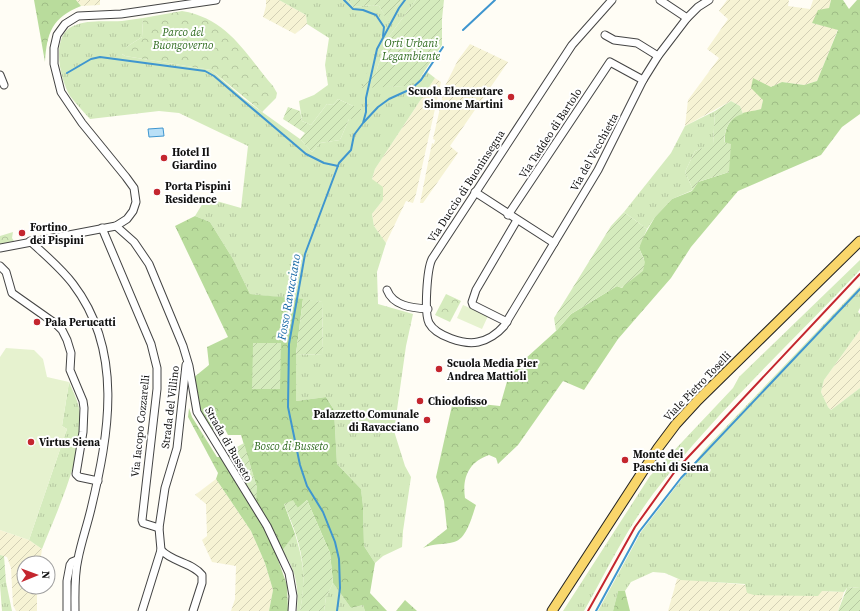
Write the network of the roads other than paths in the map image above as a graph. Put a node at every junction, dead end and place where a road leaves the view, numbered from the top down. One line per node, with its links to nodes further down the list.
1 (216, 0): 14 (street)
2 (612, 0): 11 (street, Via Duccio di Buoninsegna)
3 (660, 0): 5 (street)
4 (709, 0): 5 (street, Via del Vecchietta)
5 (686, 18): 7 (street, Via del Vecchietta)
6 (605, 35): 7 (street)
7 (658, 56): 9 (street, Via del Vecchietta)
8 (0, 75): 10 (street)
9 (643, 80): 12 (street, Via Taddeo di Bartolo); 18 (street, Via del Vecchietta)
10 (4, 85)
11 (475, 192): 12 (street); 22 (street, Via Duccio di Buoninsegna)
12 (508, 215): 13 (street)
13 (517, 220): 18 (street); 23 (street)
14 (116, 226): 15 (street); 24 (street, Strada di Busseto)
15 (102, 228): 16 (street); 26 (street, Via Iacopo Cozzarelli)
16 (30, 241): 19 (street); 25 (street)
17 (860, 241): 34 (main road, Viale Pietro Toselli)
18 (554, 244): 23 (street, Via del Vecchietta)
19 (0, 248)
20 (0, 266): 25 (street)
21 (387, 290): 22 (street)
22 (428, 309): 23 (street, Via Duccio di Buoninsegna)
23 (507, 322)
24 (187, 359): 26 (street, Strada del Villino); 33 (street, Strada di Busseto)
25 (98, 481): 28 (street)
26 (159, 528): 27 (street, Strada del Villino)
27 (162, 550): 31 (street, Strada del Villino); 32 (street)
28 (77, 560): 29 (street); 30 (street)
29 (67, 611)
30 (74, 611)
31 (142, 611)
32 (193, 611)
33 (292, 611)
34 (552, 611)

